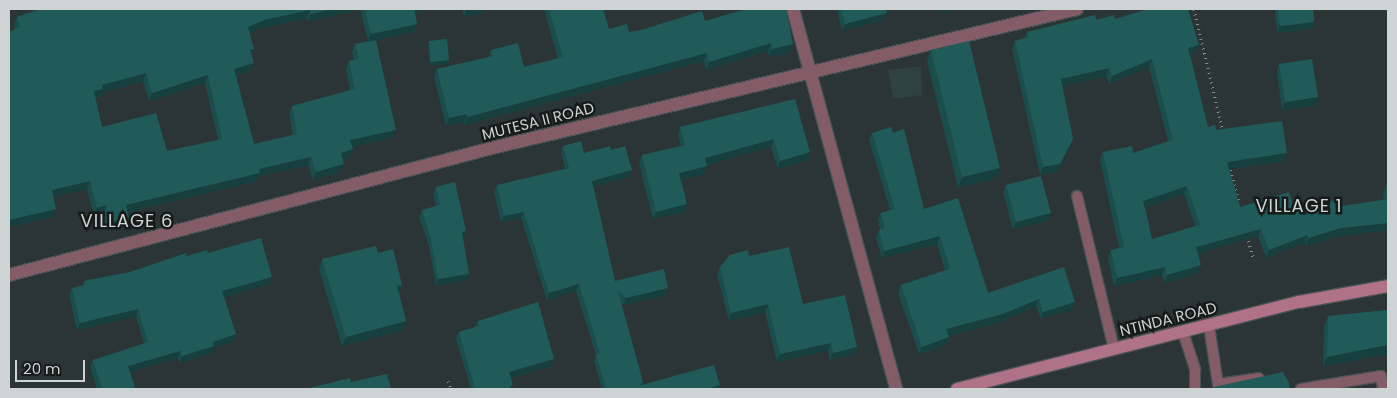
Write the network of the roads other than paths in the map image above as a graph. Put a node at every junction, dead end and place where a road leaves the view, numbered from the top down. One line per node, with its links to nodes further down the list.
1 (794, 9): 3 (street)
2 (1078, 9): 3 (street, MUTESA II ROAD)
3 (808, 71): 5 (street, MUTESA II ROAD); 12 (street)
4 (1077, 196): 9 (lane)
5 (9, 275)
6 (1388, 286): 7 (main road, NTINDA ROAD)
7 (1209, 326): 8 (main road, NTINDA ROAD); 10 (lane)
8 (1183, 332): 9 (main road, NTINDA ROAD); 14 (lane)
9 (1114, 349): 13 (main road, NTINDA ROAD)
10 (1274, 375)
11 (1385, 375): 15 (lane); 16 (lane)
12 (896, 389)
13 (957, 389)
14 (1195, 389)
15 (1301, 389)
16 (1383, 389)

